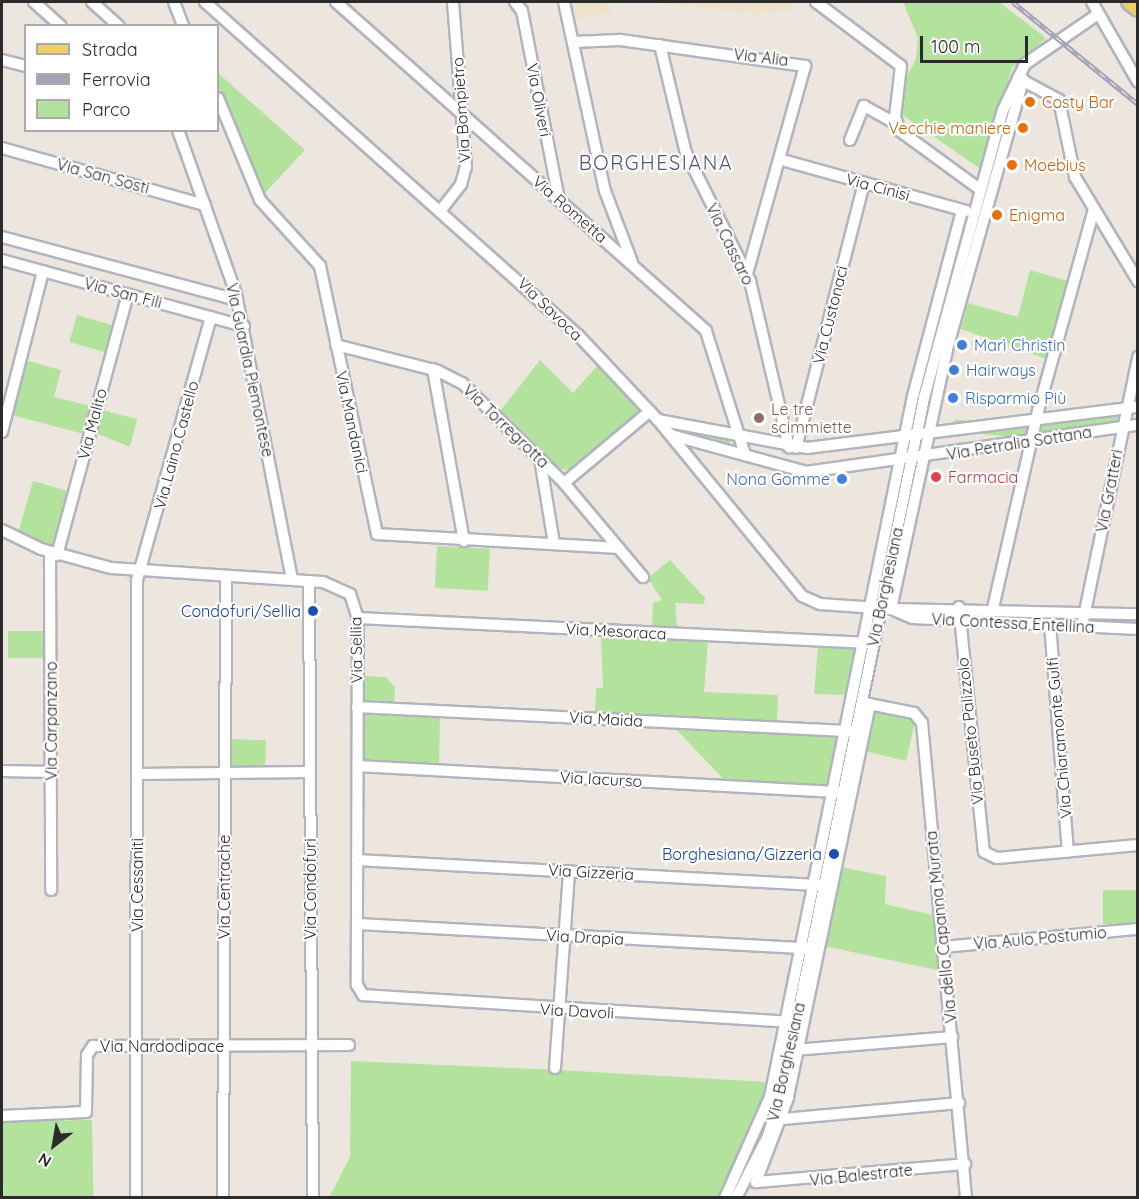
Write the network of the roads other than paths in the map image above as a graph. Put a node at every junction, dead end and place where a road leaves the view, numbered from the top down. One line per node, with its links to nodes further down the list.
1 (34, 2): 14 (street)
2 (92, 2): 15 (street)
3 (174, 2): 16 (street)
4 (205, 2): 36 (street, Via Savoca)
5 (336, 2): 25 (street, Via Rometta)
6 (453, 2): 25 (street, Via Bompietro)
7 (514, 2): 33 (street, Via Oliveri)
8 (564, 2): 17 (street)
9 (816, 2): 26 (street)
10 (1092, 2): 13 (street)
11 (1129, 2): 12 (main road)
12 (1137, 9)
13 (1098, 14): 21 (street, Via Borghesiana); 22 (street)
14 (60, 24)
15 (117, 24)
16 (182, 24)
17 (573, 42): 18 (street, Via Alia); 41 (street)
18 (660, 45): 30 (street, Via Alia); 43 (street, Via Cassaro)
19 (2, 60): 20 (street)
20 (24, 66)
21 (1019, 79): 24 (street, Via Borghesiana); 35 (street)
22 (1137, 82)
23 (219, 100): 49 (street, Via Mandanici)
24 (1008, 112): 32 (street, Via Borghesiana); 62 (street, Via Borghesiana)
25 (462, 114): 33 (street, Via Rometta); 36 (street, Via Bompietro)
26 (896, 124): 28 (street); 32 (street)
27 (179, 132): 34 (street, Via Guardia Piemontese)
28 (850, 140)
29 (2, 148): 34 (street, Via San Sosti)
30 (782, 160): 31 (street, Via Cinisi); 43 (street, Via Alia)
31 (864, 183): 37 (street, Via Cinisi); 64 (street, Via Custonaci)
32 (981, 190): 38 (street, Via Borghesiana)
33 (559, 200): 41 (street, Via Rometta)
34 (205, 205): 46 (street, Via Guardia Piemontese)
35 (1094, 209): 44 (street); 55 (street)
36 (441, 210): 54 (street, Via Savoca)
37 (962, 210): 38 (street, Via Cinisi); 62 (street, Via Borghesiana)
38 (975, 213): 62 (street, Via Borghesiana)
39 (2, 237): 46 (street, Via San Fili)
40 (2, 260): 42 (street, Via San Fili)
41 (633, 265): 61 (street, Via Rometta)
42 (43, 271): 45 (street, Via San Fili); 59 (street)
43 (747, 274): 64 (street, Via Cassaro)
44 (1137, 281)
45 (128, 294): 47 (street, Via San Fili); 73 (street, Via Malito)
46 (237, 300): 48 (street, Via Guardia Piemontese)
47 (211, 317): 48 (street, Via San Fili); 74 (street, Via Laino Castello)
48 (244, 326): 77 (street, Via Guardia Piemontese)
49 (336, 345): 51 (street, Via Torregrotta); 70 (street, Via Mandanici)
50 (1137, 357): 53 (street, Via Gratteri)
51 (433, 369): 66 (street, Via Torregrotta); 70 (street)
52 (1137, 407): 53 (street, Via Petralia Sottana)
53 (1125, 409): 55 (street, Via Petralia Sottana); 58 (street, Via Gratteri)
54 (650, 411): 56 (street, Via Savoca); 68 (street)
55 (1036, 419): 62 (street, Via Petralia Sottana); 63 (street)
56 (658, 420): 60 (street, Via Savoca); 61 (street)
57 (1137, 425): 58 (street, Via Petralia Sottana)
58 (1122, 427): 63 (street, Via Petralia Sottana); 82 (street, Via Gratteri)
59 (2, 432)
60 (671, 435): 65 (street); 80 (street, Via Savoca)
61 (740, 436): 64 (street); 65 (street, Via Rometta)
62 (916, 436): 64 (street); 67 (street, Via Borghesiana); 67 (street, Via Borghesiana)
63 (1032, 442): 67 (street, Via Petralia Sottana); 81 (street)
64 (792, 447)
65 (745, 454): 67 (street)
66 (540, 459): 68 (street, Via Torregrotta); 71 (street)
67 (912, 459): 80 (street, Via Borghesiana); 80 (street, Via Borghesiana)
68 (564, 483): 72 (street, Via Torregrotta)
69 (2, 530): 73 (street, Via Sellia)
70 (464, 541): 71 (street, Via Mandanici)
71 (554, 544): 72 (street, Via Mandanici)
72 (619, 548): 76 (street, Via Torregrotta)
73 (54, 554): 74 (street, Via Sellia); 95 (street, Via Carpanzano)
74 (141, 572): 75 (street, Via Sellia); 98 (street, Via Cessaniti)
75 (226, 577): 77 (street, Via Sellia); 96 (street, Via Centrache)
76 (643, 577)
77 (292, 580): 78 (street, Via Sellia)
78 (309, 581): 84 (street, Via Sellia); 97 (street, Via Condofuri)
79 (959, 607): 80 (street, Via Contessa Entellina); 81 (street, Via Contessa Entellina); 85 (street, Via Buseto Palizzolo)
80 (881, 608): 85 (street, Via Contessa Entellina); 89 (street, Via Borghesiana)
81 (993, 609): 82 (street, Via Contessa Entellina)
82 (1084, 612): 83 (street, Via Contessa Entellina); 87 (street, Via Gratteri)
83 (1137, 614)
84 (358, 618): 89 (street, Via Mesoraca); 91 (street, Via Sellia)
85 (960, 620): 86 (street, Via Contessa Entellina); 101 (street, Via Buseto Palizzolo)
86 (1050, 624): 87 (street, Via Contessa Entellina); 101 (street, Via Chiaramonte Gulfi)
87 (1082, 626): 88 (street, Via Contessa Entellina)
88 (1137, 629)
89 (868, 643): 90 (street, Via Borghesiana); 92 (street, Via Borghesiana)
90 (866, 704): 92 (street, Via Borghesiana); 109 (street, Via della Capanna Murata); 119 (street, Via Borghesiana)
91 (357, 706): 92 (street, Via Maida); 93 (street, Via Sellia)
92 (851, 730): 99 (street, Via Borghesiana)
93 (358, 766): 99 (street, Via Iacurso); 102 (street, Via Sellia)
94 (2, 771): 95 (street)
95 (52, 771): 105 (street, Via Carpanzano)
96 (224, 772): 97 (street); 98 (street); 117 (street, Via Centrache)
97 (309, 772): 118 (street, Via Condofuri)
98 (137, 774): 116 (street, Via Cessaniti)
99 (838, 792): 104 (street, Via Borghesiana)
100 (1137, 845): 101 (street)
101 (1068, 851)
102 (357, 860): 103 (street, Via Gizzeria); 106 (street, Via Sellia)
103 (569, 871): 104 (street, Via Gizzeria); 108 (street)
104 (819, 885): 110 (street, Via Borghesiana)
105 (51, 890)
106 (358, 924): 108 (street, Via Drapia); 111 (street, Via Sellia)
107 (1137, 929): 109 (street, Via Aulo Postumio)
108 (564, 936): 110 (street, Via Drapia); 112 (street)
109 (943, 947): 114 (street, Via della Capanna Murata)
110 (806, 948): 113 (street, Via Borghesiana)
111 (361, 994): 112 (street, Via Davoli)
112 (558, 1011): 113 (street, Via Davoli); 120 (street)
113 (791, 1022): 119 (street, Via Borghesiana); 121 (street, Via Borghesiana)
114 (952, 1037): 119 (street); 122 (street, Via della Capanna Murata)
115 (349, 1045): 118 (street, Via Nardodipace)
116 (136, 1046): 117 (street, Via Nardodipace); 123 (street, Via Nardodipace); 127 (street, Via Cessaniti)
117 (224, 1046): 118 (street, Via Nardodipace); 128 (street, Via Centrache)
118 (311, 1046): 129 (street, Via Condofuri)
119 (794, 1050): 121 (street, Via Borghesiana); 124 (street, Via Borghesiana)
120 (555, 1068)
121 (775, 1098): 130 (street, Via Borghesiana); 131 (street, Via Borghesiana)
122 (959, 1103): 124 (street); 125 (street, Via della Capanna Murata)
123 (2, 1116)
124 (783, 1119): 126 (street, Via Borghesiana)
125 (965, 1164): 126 (street, Via Balestrate); 132 (street, Via della Capanna Murata)
126 (757, 1184)
127 (136, 1197)
128 (223, 1197)
129 (313, 1197)
130 (725, 1197)
131 (736, 1197)
132 (966, 1197)

